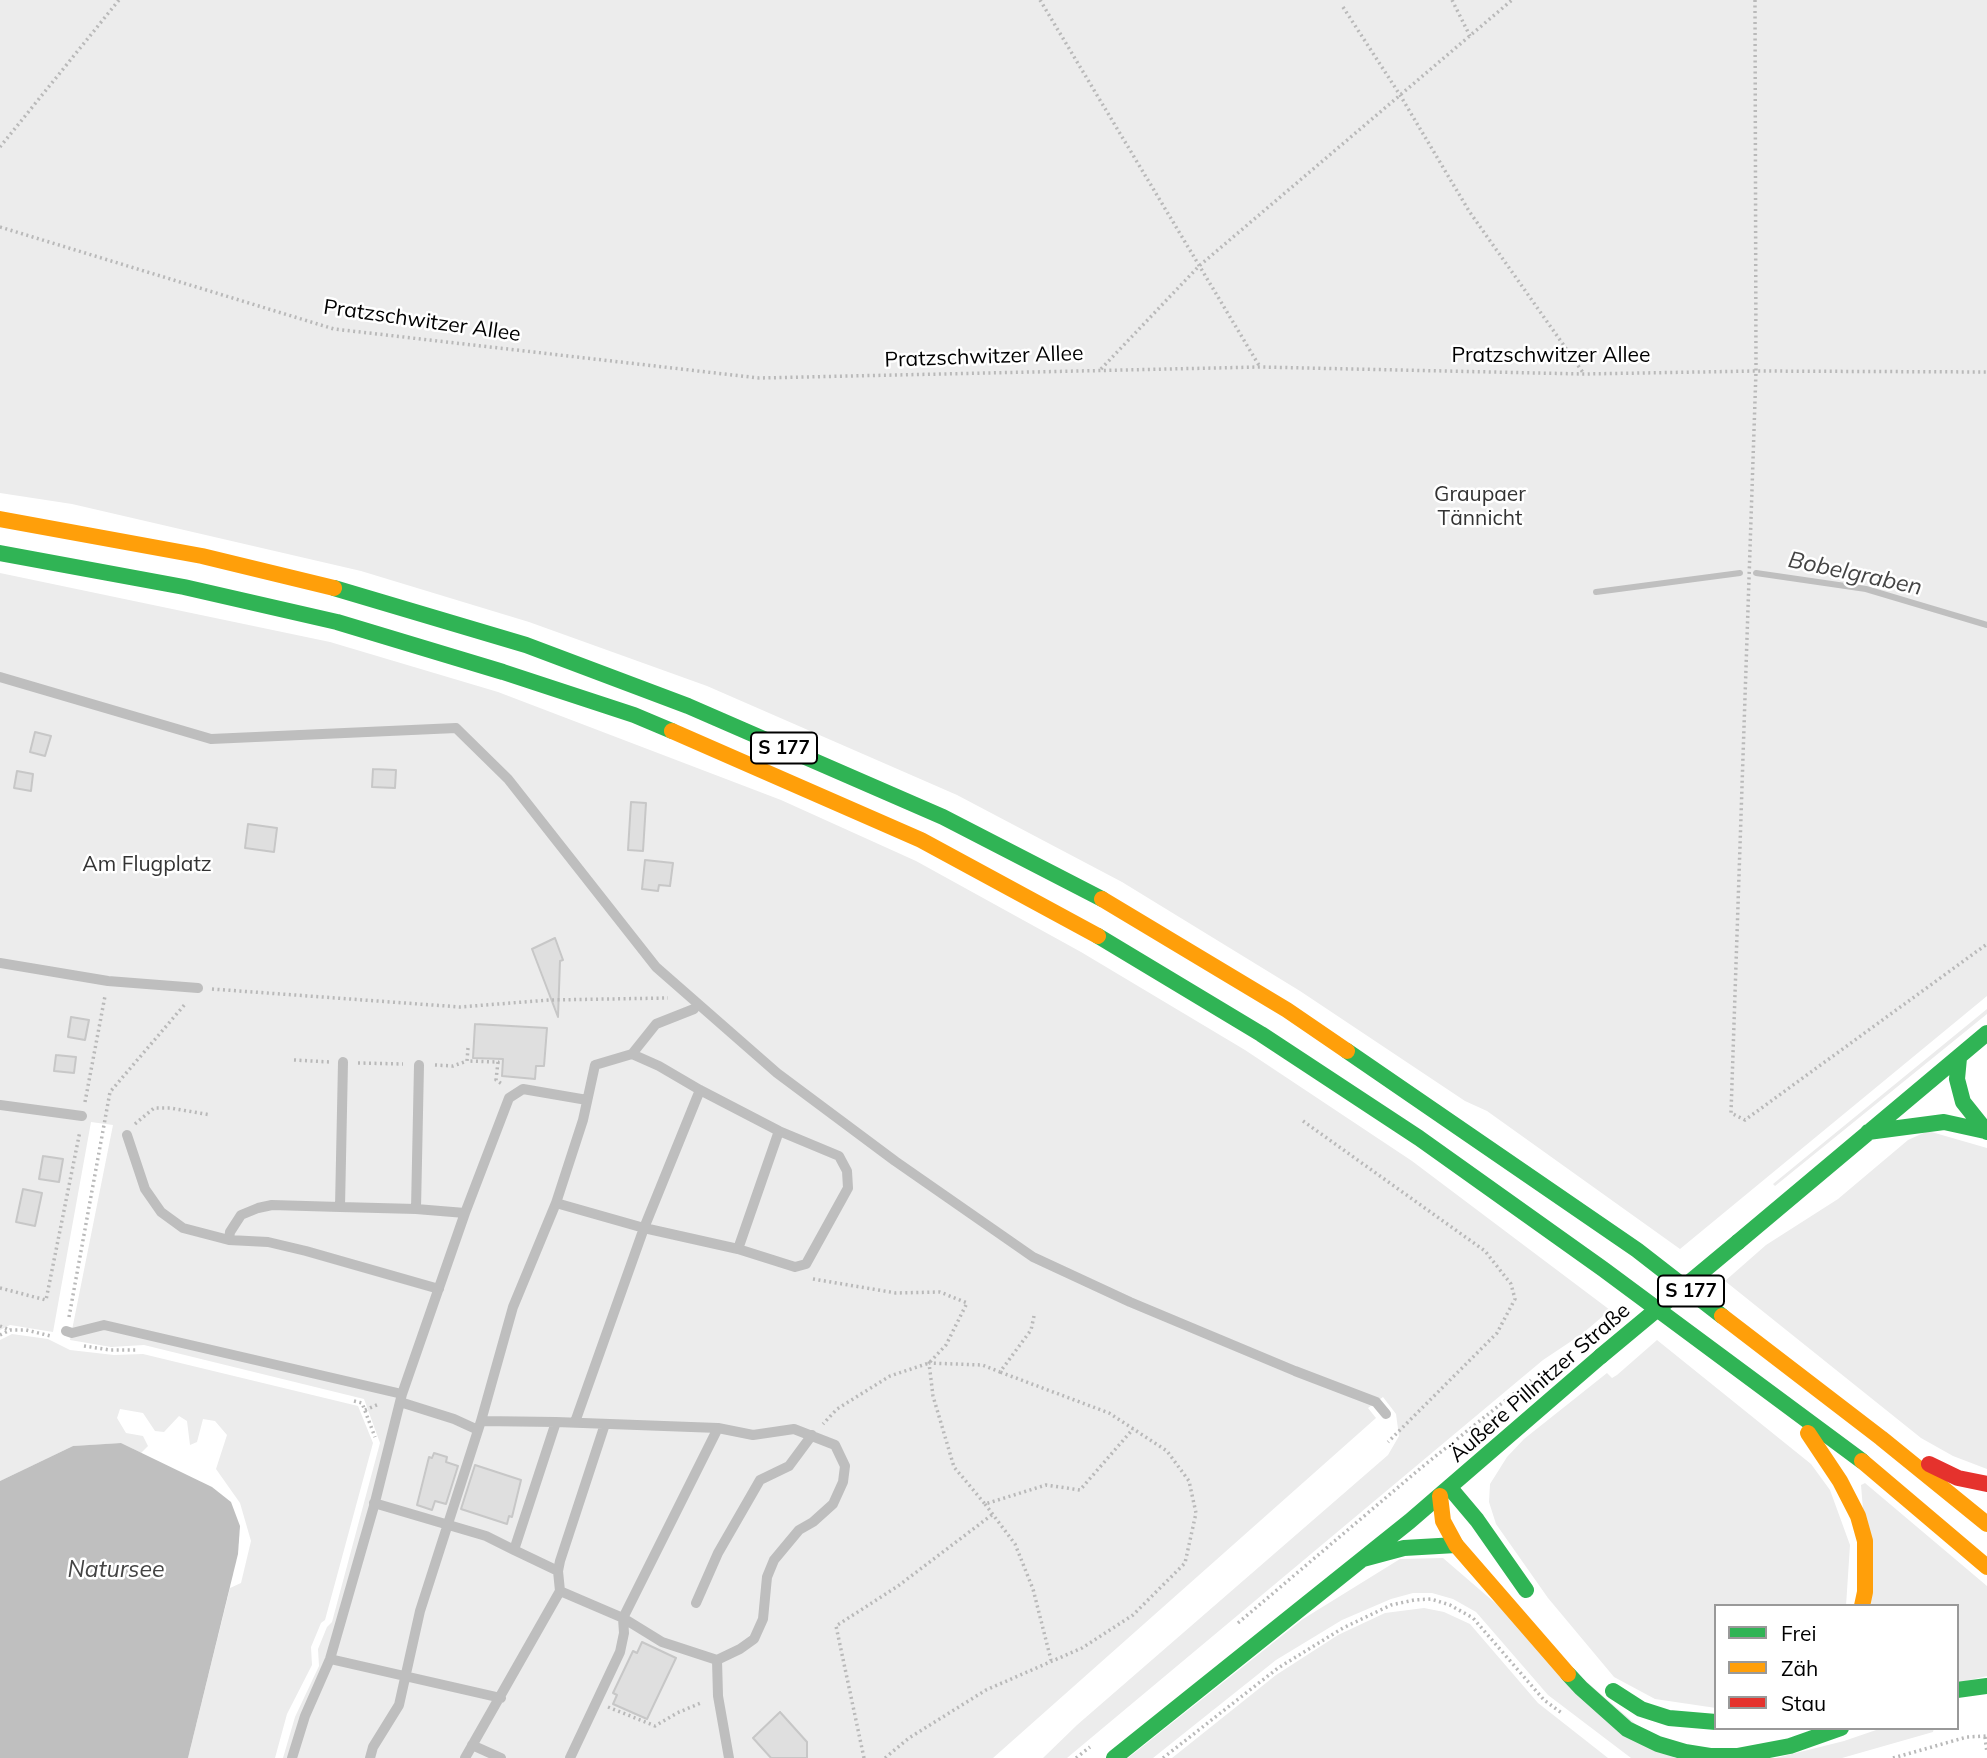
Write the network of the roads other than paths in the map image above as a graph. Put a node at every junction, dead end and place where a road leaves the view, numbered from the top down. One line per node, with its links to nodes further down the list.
1 (0, 519): 39 (main road, S 177)
2 (0, 553): 31 (main road, S 177)
3 (0, 677): 32 (lane)
4 (0, 963): 5 (lane)
5 (198, 988)
6 (694, 1009): 8 (lane)
7 (1987, 1034): 9 (main road, Äußere Pillnitzer Straße)
8 (632, 1054): 13 (lane); 14 (lane)
9 (1958, 1058): 12 (main road); 18 (main road, Äußere Pillnitzer Straße); 19 (main road)
10 (343, 1062): 22 (lane)
11 (419, 1065): 23 (lane)
12 (1973, 1076)
13 (700, 1090): 17 (lane); 25 (lane)
14 (587, 1100): 21 (lane); 24 (lane)
15 (0, 1105): 16 (lane)
16 (82, 1116)
17 (779, 1131): 27 (lane); 27 (lane)
18 (1868, 1132): 19 (main road); 41 (main road, Äußere Pillnitzer Straße, bridge)
19 (1986, 1132)
20 (127, 1135): 26 (lane)
21 (556, 1203): 25 (lane); 36 (lane)
22 (340, 1207): 23 (lane); 26 (lane)
23 (416, 1209): 24 (lane)
24 (465, 1213): 28 (lane)
25 (644, 1228): 27 (lane); 34 (lane)
26 (229, 1240): 28 (lane)
27 (738, 1250)
28 (439, 1289): 30 (lane)
29 (65, 1337): 30 (lane)
30 (401, 1398): 36 (lane); 42 (lane)
31 (1785, 1404): 48 (main road, S 177); 53 (main road)
32 (1386, 1414)
33 (556, 1422): 34 (lane); 36 (lane); 46 (lane)
34 (575, 1422): 35 (lane)
35 (605, 1424): 37 (lane); 49 (lane)
36 (479, 1426): 44 (lane)
37 (718, 1428): 38 (lane); 54 (lane)
38 (812, 1435): 51 (lane); 56 (lane)
39 (1881, 1438): 40 (main road); 43 (main road, S 177)
40 (1987, 1484)
41 (1445, 1492): 45 (main road); 47 (main road, Äußere Pillnitzer Straße); 52 (main road)
42 (374, 1503): 44 (lane); 55 (lane)
43 (1987, 1524)
44 (446, 1526): 46 (lane); 57 (lane)
45 (1456, 1545): 47 (main road); 63 (main road)
46 (514, 1550): 49 (lane)
47 (1363, 1559): 71 (main road, Äußere Pillnitzer Straße)
48 (1987, 1567)
49 (558, 1571): 50 (lane)
50 (561, 1591): 54 (lane); 61 (lane)
51 (696, 1602)
52 (1536, 1604)
53 (1862, 1604)
54 (623, 1618): 56 (lane); 69 (lane)
55 (330, 1659): 57 (lane); 65 (lane)
56 (718, 1660): 70 (lane)
57 (407, 1675): 61 (lane); 66 (lane)
58 (1597, 1676): 62 (main road)
59 (1987, 1686): 60 (main road)
60 (1959, 1690)
61 (501, 1698): 64 (lane)
62 (1714, 1722)
63 (1834, 1730)
64 (472, 1745): 67 (lane); 68 (lane)
65 (292, 1758)
66 (370, 1758)
67 (465, 1758)
68 (501, 1758)
69 (570, 1758)
70 (729, 1758)
71 (1115, 1758)

